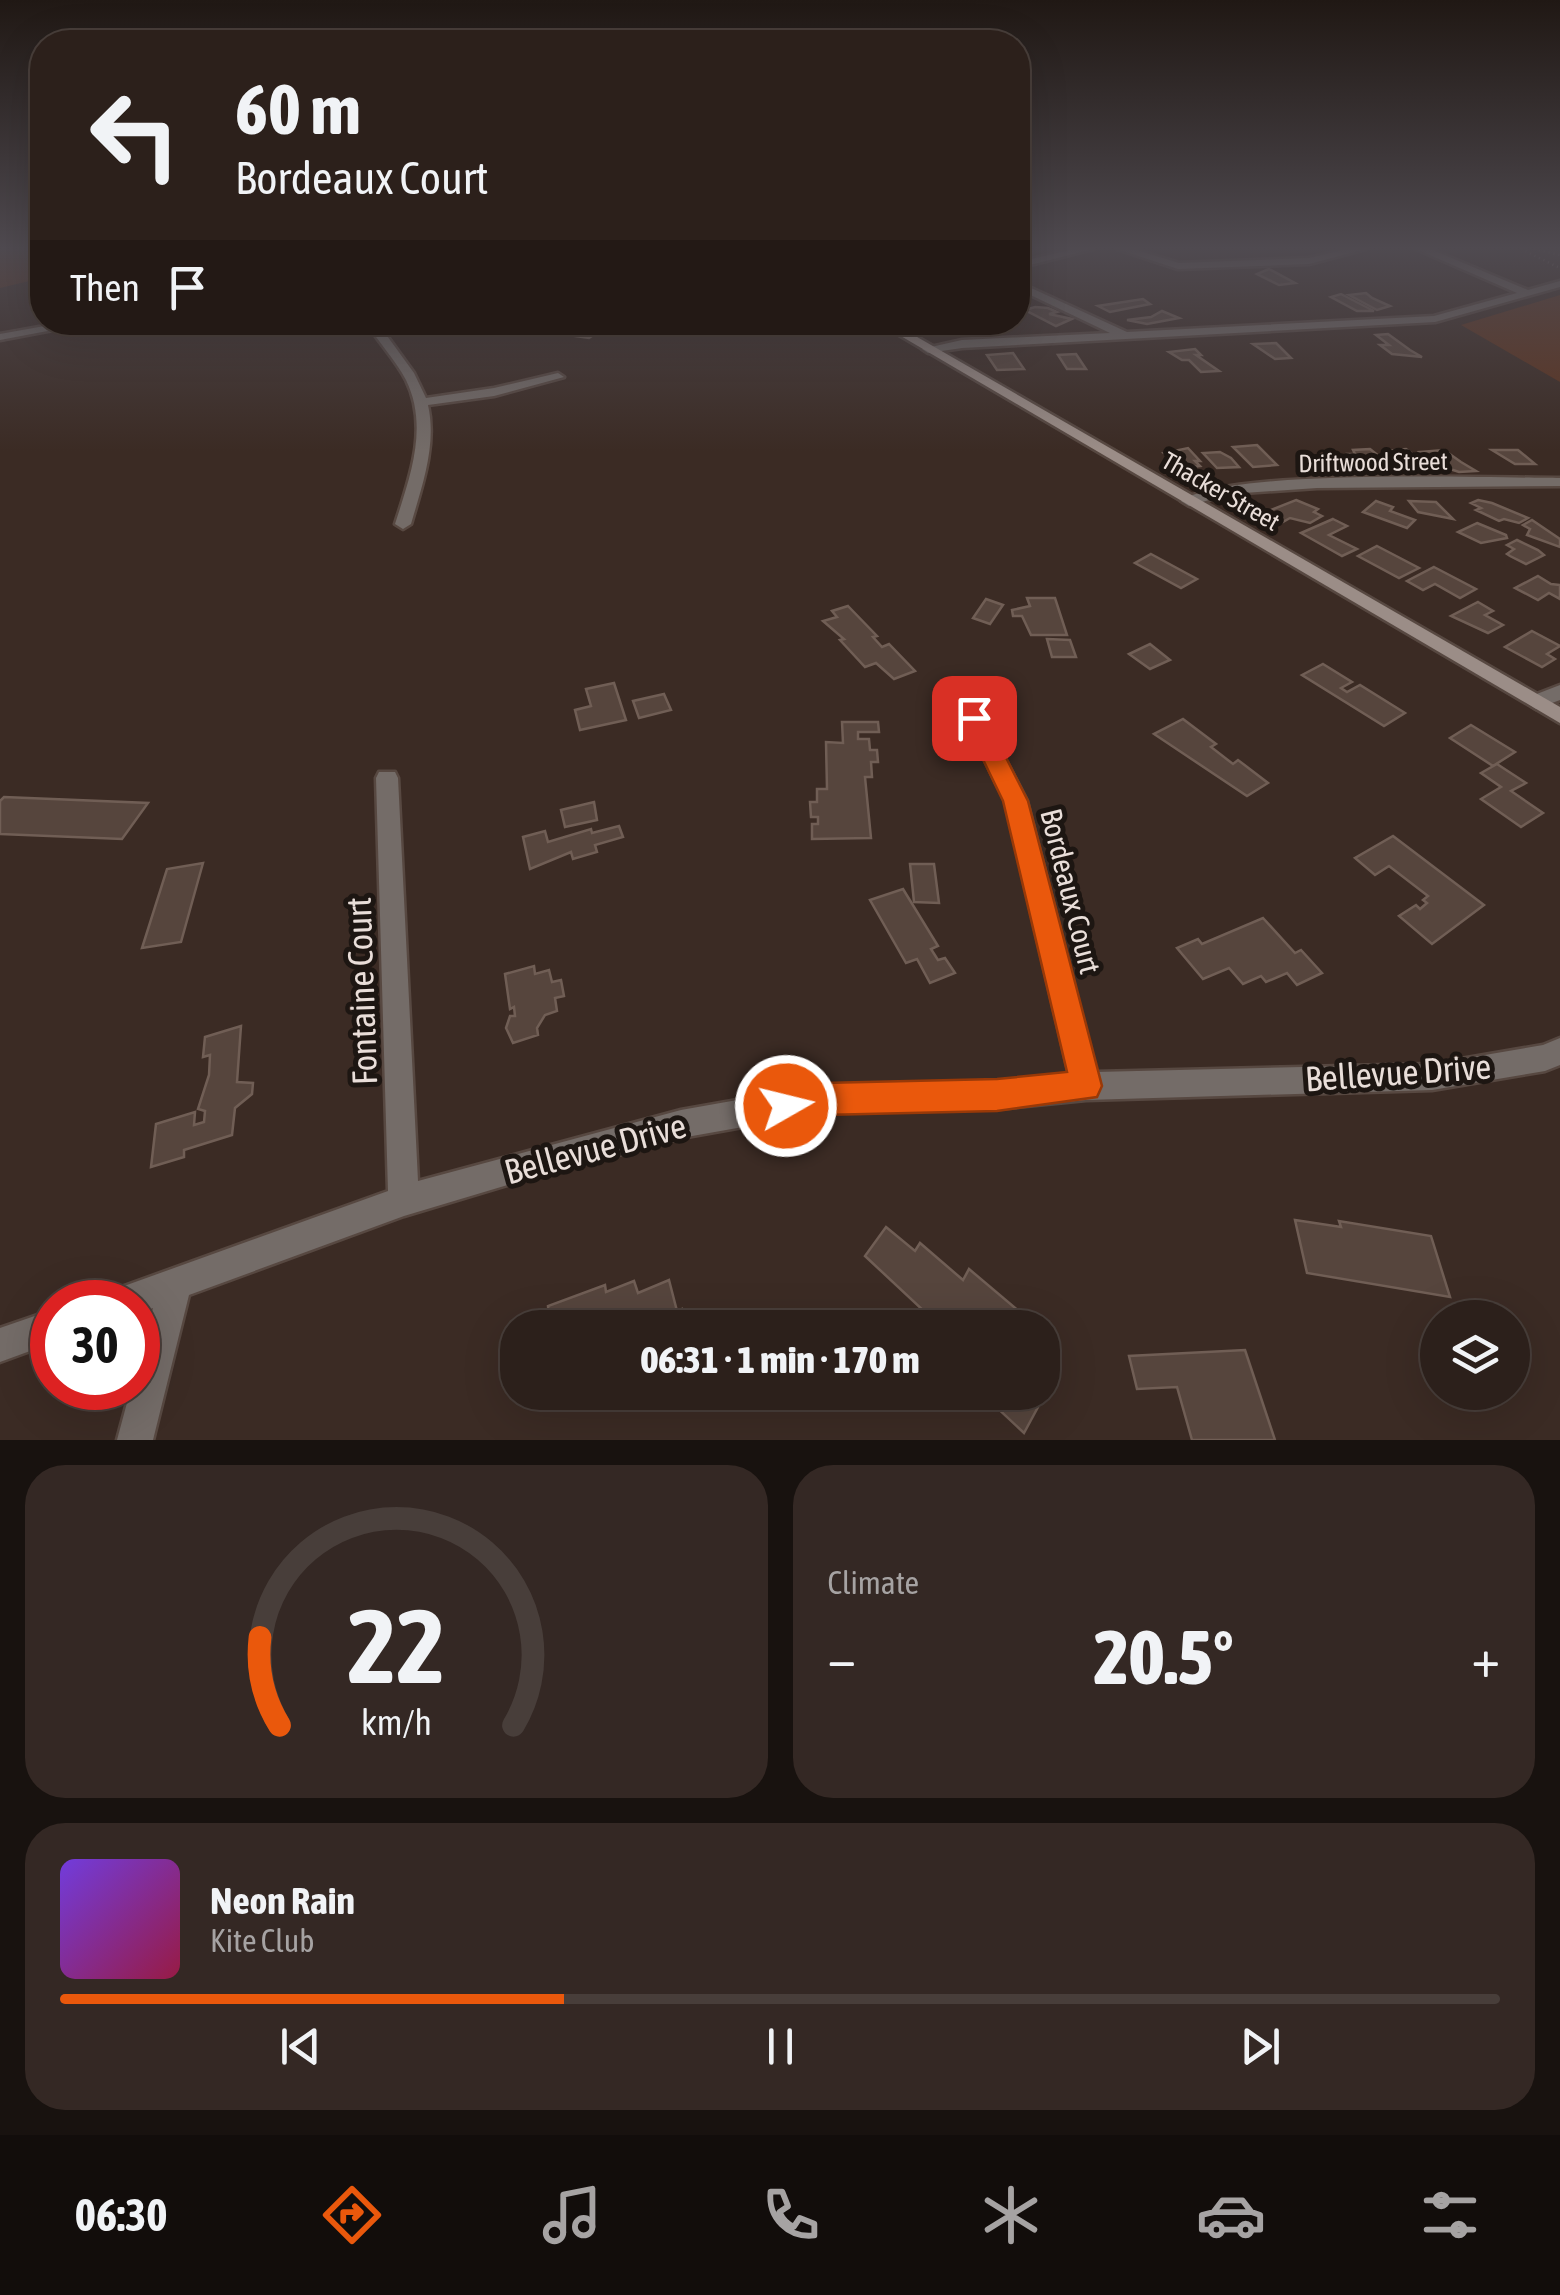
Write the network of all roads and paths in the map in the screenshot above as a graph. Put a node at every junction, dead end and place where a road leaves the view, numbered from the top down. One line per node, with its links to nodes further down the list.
1 (1084, 316): 6 (street)
2 (1446, 316): 6 (street)
3 (30, 332): 7 (street)
4 (380, 335): 10 (street)
5 (903, 335): 8 (street, Thacker Street)
6 (1126, 336): 8 (street)
7 (0, 337)
8 (928, 350): 12 (street, Thacker Street)
9 (558, 377): 10 (street)
10 (423, 402): 13 (street)
11 (1560, 482): 12 (street, Driftwood Street)
12 (1189, 501): 15 (street, Thacker Street)
13 (403, 524)
14 (1560, 692): 15 (street)
15 (1536, 702): 16 (street, Thacker Street)
16 (1560, 716)
17 (974, 718): 20 (street, Bordeaux Court)
18 (387, 778): 21 (street, Fontaine Court)
19 (1560, 1051): 20 (street, Bellevue Drive)
20 (1086, 1086): 21 (street, Bellevue Drive)
21 (404, 1201): 22 (street, Bellevue Drive)
22 (175, 1286): 23 (street, Bellevue Drive); 26 (street)
23 (160, 1291)
24 (30, 1335): 25 (street)
25 (0, 1345)
26 (135, 1440)

